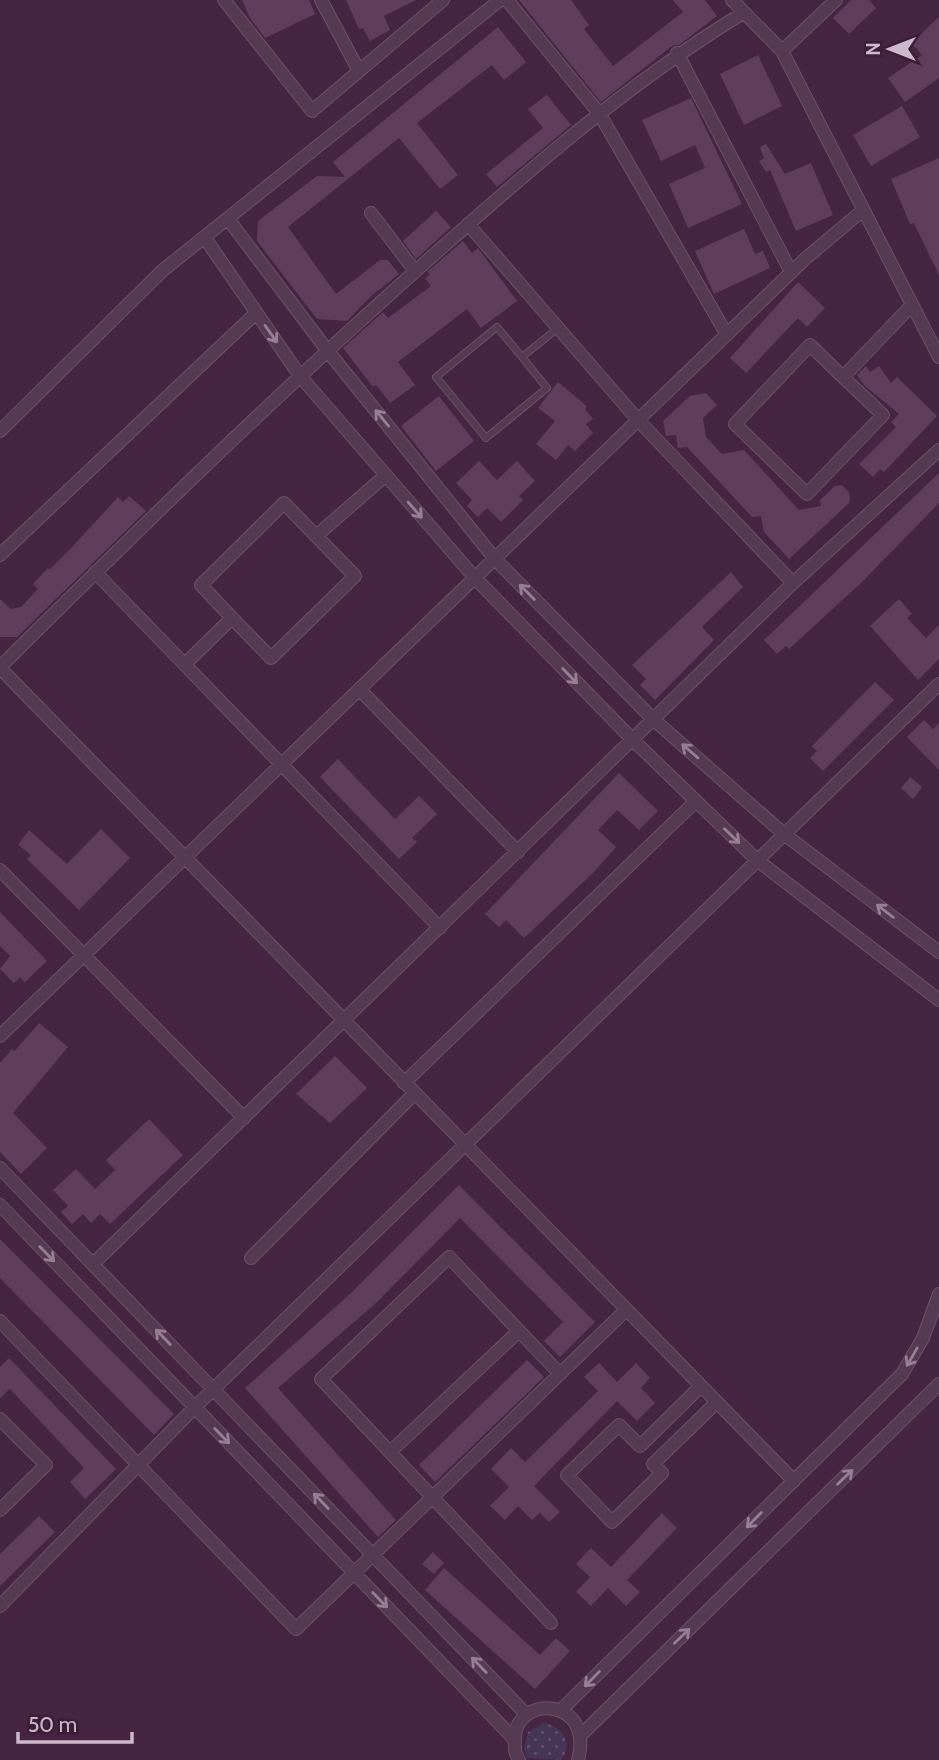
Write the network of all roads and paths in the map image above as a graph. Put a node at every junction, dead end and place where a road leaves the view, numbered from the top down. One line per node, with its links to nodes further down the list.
1 (321, 0): 12 (street)
2 (443, 0): 8 (street)
3 (500, 0): 16 (street)
4 (506, 0): 13 (street)
5 (732, 0): 9 (street)
6 (836, 0): 10 (street)
7 (226, 1): 12 (street)
8 (430, 5): 12 (street)
9 (743, 13): 10 (street); 11 (street)
10 (782, 51): 14 (street)
11 (677, 53): 13 (street); 20 (street)
12 (359, 71)
13 (599, 113): 17 (street); 24 (street)
14 (862, 211): 20 (street); 21 (street)
15 (371, 213): 19 (street)
16 (228, 219): 18 (street); 25 (street)
17 (468, 224): 19 (street); 23 (street)
18 (205, 238): 22 (street); 31 (street)
19 (415, 271): 25 (street)
20 (791, 272): 24 (street)
21 (912, 304): 27 (street); 29 (street)
22 (256, 313): 28 (street, one-way to 28); 35 (street)
23 (558, 328): 26 (lane); 30 (street)
24 (727, 335): 30 (street)
25 (327, 350): 28 (street); 36 (street, one-way to 25)
26 (522, 357): 26 (lane)
27 (939, 357)
28 (300, 376): 33 (street); 37 (street)
29 (843, 377): 29 (street)
30 (638, 420): 36 (street); 39 (street)
31 (0, 430)
32 (939, 450): 39 (street)
33 (386, 475): 34 (street); 38 (street, one-way to 38)
34 (316, 536): 40 (street); 40 (street)
35 (0, 555)
36 (495, 559): 38 (street); 45 (street, one-way to 36)
37 (95, 572): 41 (street); 42 (street)
38 (475, 578): 44 (street); 46 (street, one-way to 46)
39 (793, 583): 45 (street)
40 (232, 618): 41 (street)
41 (185, 664): 47 (street)
42 (0, 667): 51 (street)
43 (939, 684): 49 (street)
44 (360, 690): 47 (street); 50 (street)
45 (653, 719): 46 (street); 49 (street, one-way to 45)
46 (632, 740): 48 (street); 50 (street)
47 (284, 764): 51 (street); 54 (street)
48 (696, 801): 52 (street, one-way to 52); 60 (street)
49 (785, 834): 52 (street); 55 (street, one-way to 49)
50 (518, 852): 54 (street)
51 (184, 859): 56 (street); 58 (street)
52 (757, 860): 57 (street); 63 (street)
53 (0, 870): 56 (street)
54 (440, 928): 58 (street)
55 (939, 952)
56 (84, 956): 59 (street); 62 (street)
57 (939, 1000)
58 (344, 1022): 60 (street); 62 (street)
59 (0, 1036)
60 (404, 1083): 61 (street)
61 (414, 1094): 63 (street); 66 (street)
62 (244, 1118): 67 (street)
63 (466, 1146): 69 (street); 77 (street)
64 (0, 1168): 67 (street)
65 (0, 1205): 79 (street, one-way to 79)
66 (251, 1258)
67 (93, 1265): 77 (street, one-way to 67)
68 (939, 1294): 83 (street, one-way to 83)
69 (626, 1310): 74 (street); 76 (street)
70 (0, 1321): 72 (street)
71 (519, 1331): 74 (street); 81 (street); 81 (street)
72 (11, 1333): 73 (street); 82 (street)
73 (0, 1343)
74 (560, 1374): 84 (street)
75 (939, 1384): 92 (street, one-way to 75)
76 (701, 1386): 78 (street); 78 (street)
77 (213, 1389): 79 (street); 86 (street, one-way to 77)
78 (717, 1402): 83 (street)
79 (195, 1407): 82 (street); 87 (street, one-way to 87)
80 (0, 1419): 85 (street)
81 (390, 1452): 84 (street)
82 (139, 1466): 87 (street); 88 (street)
83 (794, 1481): 90 (street, one-way to 90)
84 (433, 1497): 86 (street); 89 (street)
85 (0, 1510)
86 (373, 1556): 87 (street); 91 (street, one-way to 86)
87 (354, 1573): 93 (street, one-way to 93)
88 (0, 1606)
89 (551, 1623)
90 (561, 1710): 91 (street); 92 (street)
91 (526, 1714): 93 (street)
92 (581, 1735): 95 (street)
93 (515, 1740): 94 (street)
94 (519, 1760)
95 (578, 1760)

